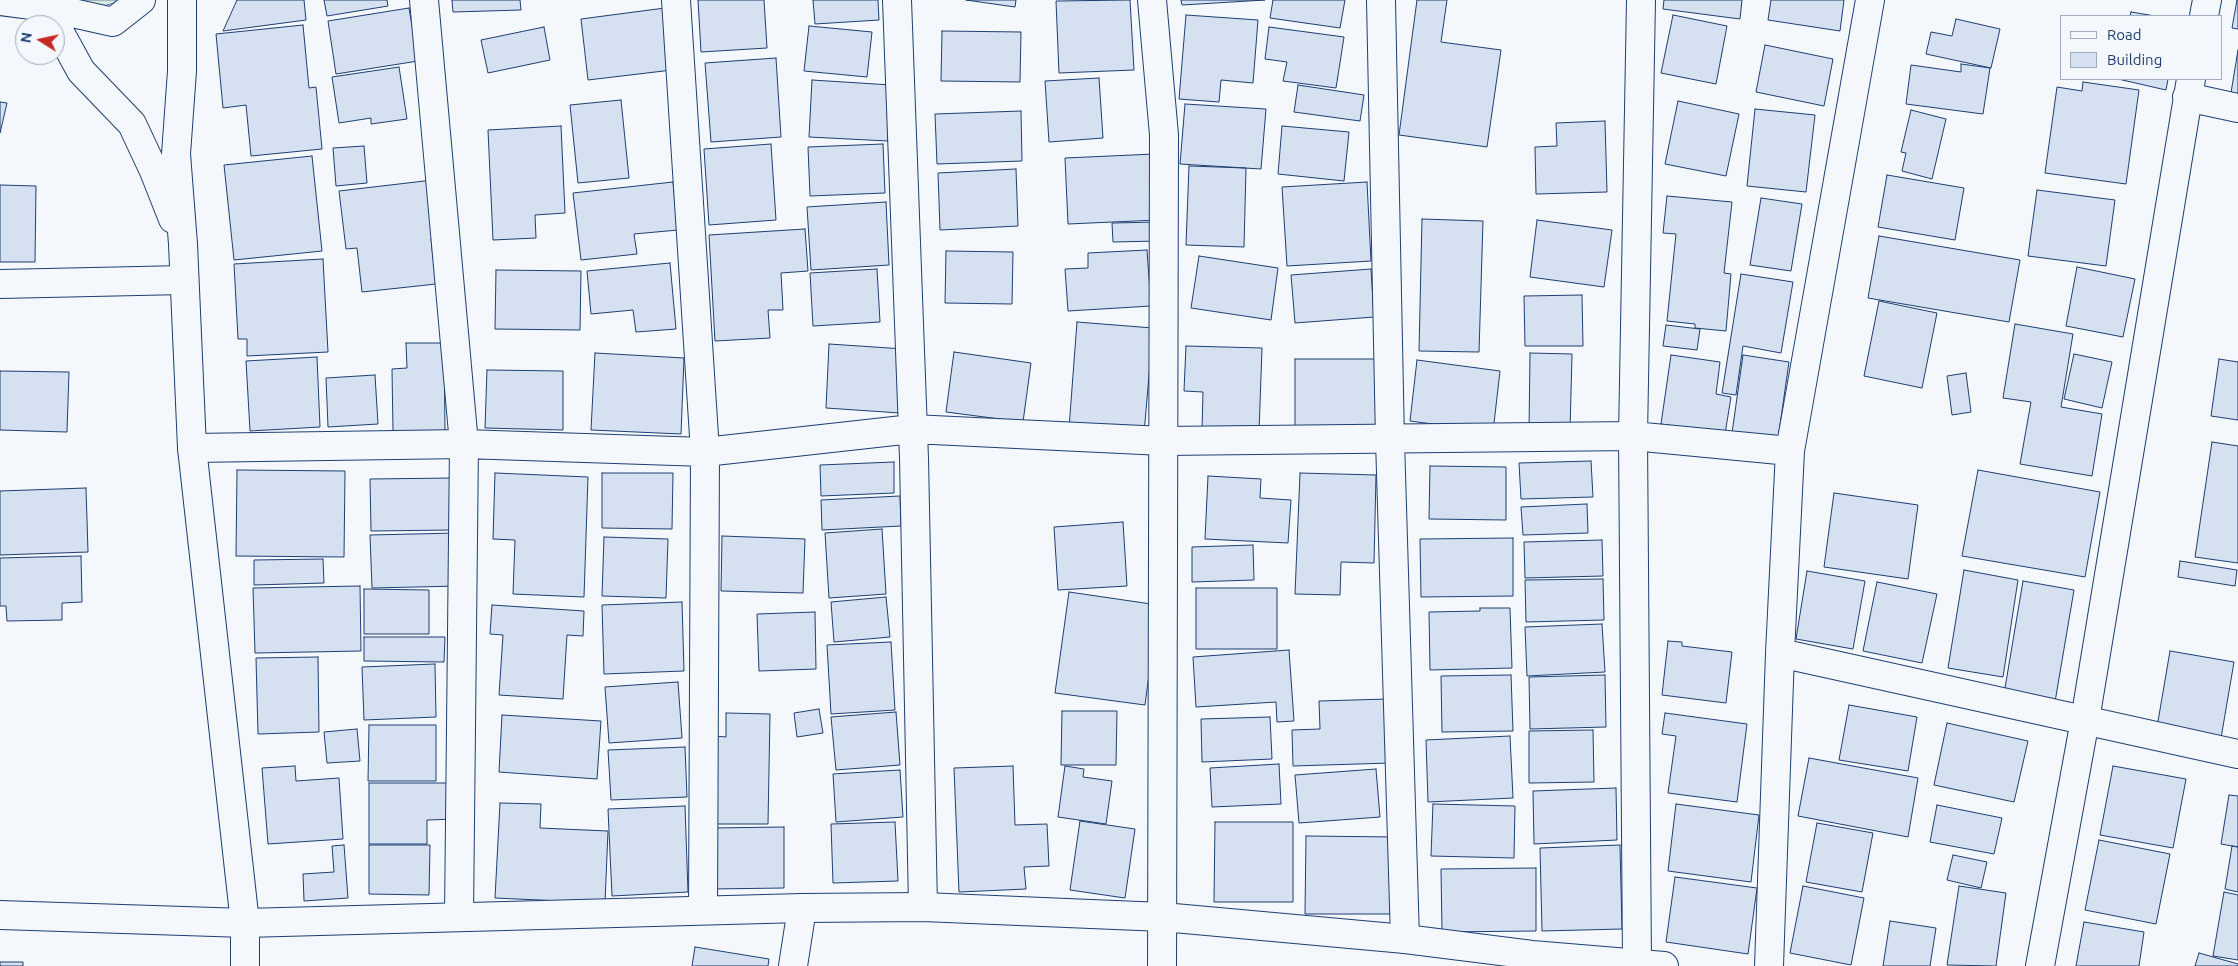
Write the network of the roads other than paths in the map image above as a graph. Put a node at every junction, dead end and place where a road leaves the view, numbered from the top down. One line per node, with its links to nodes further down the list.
1 (141, 0): 12 (street)
2 (182, 0): 16 (street)
3 (424, 0): 23 (street)
4 (676, 0): 26 (street)
5 (897, 0): 19 (street)
6 (1152, 0): 22 (street)
7 (1381, 0): 21 (street)
8 (1641, 0): 20 (street)
9 (1870, 0): 25 (street)
10 (2207, 0): 13 (street)
11 (0, 1): 12 (street)
12 (46, 4): 16 (street)
13 (2204, 15)
14 (2189, 88): 15 (street); 28 (street)
15 (2238, 108)
16 (183, 244): 17 (street)
17 (184, 280): 18 (street); 24 (street)
18 (0, 284)
19 (912, 429): 22 (street); 26 (street); 30 (street)
20 (1633, 436): 21 (street); 25 (street); 39 (street)
21 (1390, 440): 22 (street); 37 (street)
22 (1164, 442): 35 (street)
23 (464, 444): 24 (street); 26 (street); 34 (street)
24 (192, 448): 36 (street)
25 (1790, 451): 27 (street)
26 (705, 452): 32 (street)
27 (1780, 653): 28 (street); 43 (street)
28 (2085, 720): 29 (street); 44 (street)
29 (2238, 754)
30 (923, 907): 31 (street); 35 (street)
31 (802, 908): 32 (street); 41 (street)
32 (703, 910): 34 (street)
33 (0, 915): 36 (street)
34 (459, 916): 36 (street)
35 (1163, 917): 37 (street); 42 (street)
36 (245, 923): 40 (street)
37 (1405, 939): 38 (street)
38 (1533, 961): 39 (street)
39 (1650, 964)
40 (245, 966)
41 (793, 966)
42 (1162, 966)
43 (1769, 966)
44 (2040, 966)

